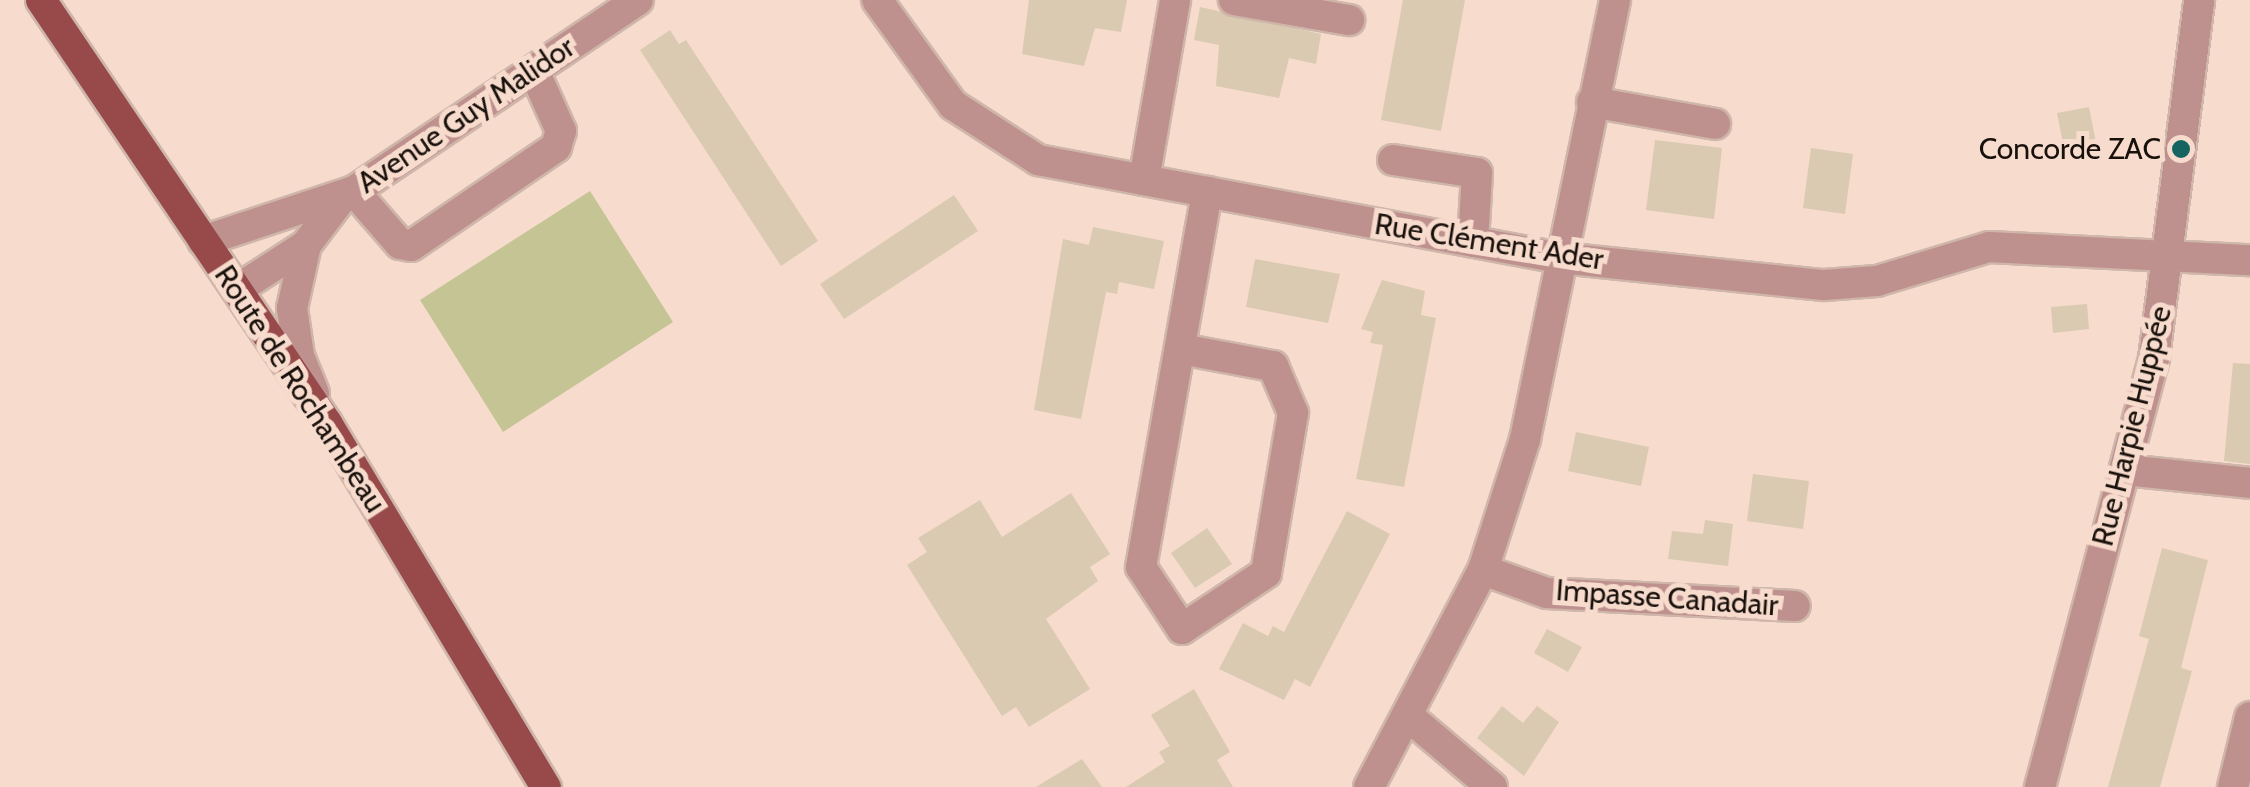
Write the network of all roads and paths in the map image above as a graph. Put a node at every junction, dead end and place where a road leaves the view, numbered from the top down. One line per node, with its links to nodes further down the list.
1 (41, 0): 16 (main road, Route de Rochambeau)
2 (638, 0): 9 (street, Avenue Guy Malidor)
3 (877, 0): 13 (street, Rue Clément Ader)
4 (1175, 0): 13 (street)
5 (1234, 0): 8 (street)
6 (1615, 0): 10 (street)
7 (2199, 0): 19 (street, Rue Harpie Huppée)
8 (1348, 20)
9 (534, 71): 15 (street, Avenue Guy Malidor); 15 (street)
10 (1592, 102): 11 (street); 20 (street)
11 (1715, 124)
12 (1393, 160): 17 (street)
13 (1144, 180): 14 (street, Rue Clément Ader)
14 (1207, 192): 17 (street, Rue Clément Ader); 23 (street)
15 (349, 193): 16 (street, Avenue Guy Malidor); 18 (street, Avenue Guy Malidor)
16 (204, 241): 22 (main road, Route de Rochambeau)
17 (1473, 242): 20 (street, Rue Clément Ader)
18 (306, 245): 22 (street, Avenue Guy Malidor); 24 (street, Avenue Guy Malidor)
19 (2170, 254): 20 (street, Rue Clément Ader); 21 (street, Rue Clément Ader); 25 (street, Rue Harpie Huppée)
20 (1561, 258): 27 (street)
21 (2250, 260)
22 (238, 289): 24 (main road, Route de Rochambeau)
23 (1181, 349): 23 (street)
24 (327, 424): 31 (main road, Route de Rochambeau)
25 (2126, 470): 26 (street); 34 (street, Rue Harpie Huppée)
26 (2250, 483)
27 (1482, 570): 28 (street, Impasse Canadair); 29 (street)
28 (1796, 606)
29 (1408, 716): 32 (street); 33 (street)
30 (2250, 716): 35 (street)
31 (546, 787)
32 (1369, 787)
33 (1492, 787)
34 (2040, 787)
35 (2233, 787)

